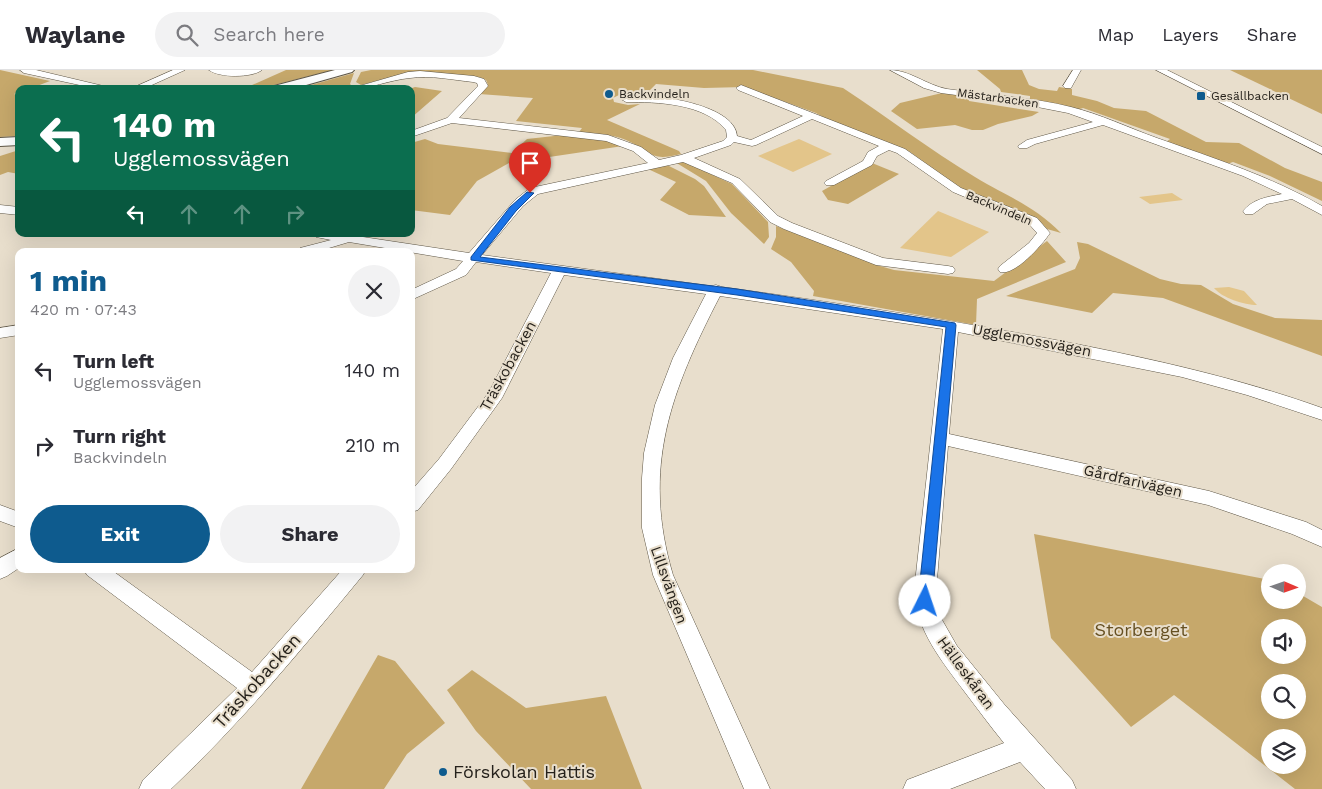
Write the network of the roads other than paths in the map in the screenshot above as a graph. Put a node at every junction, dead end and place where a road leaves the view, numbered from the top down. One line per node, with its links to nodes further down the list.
1 (24, 70): 9 (street)
2 (181, 70): 10 (street)
3 (213, 70): 4 (street)
4 (258, 70)
5 (348, 70): 11 (street)
6 (894, 70): 18 (street, Mästarbacken)
7 (1077, 70): 13 (street)
8 (1160, 70): 27 (street)
9 (93, 85)
10 (144, 85)
11 (293, 85)
12 (371, 85): 17 (street)
13 (1068, 86)
14 (741, 88): 16 (street, Backvindeln)
15 (626, 99): 22 (street)
16 (813, 115): 22 (street); 25 (street, Backvindeln)
17 (451, 120): 19 (street); 21 (street)
18 (1104, 122): 26 (street); 31 (street, Mästarbacken)
19 (438, 126): 20 (street); 21 (street)
20 (415, 133)
21 (566, 133): 29 (street)
22 (732, 138): 28 (street)
23 (15, 141): 24 (street)
24 (0, 142)
25 (888, 146): 30 (street); 43 (street, Backvindeln)
26 (1023, 146)
27 (1322, 151)
28 (684, 158): 29 (street); 44 (street)
29 (656, 164): 41 (street)
30 (830, 183)
31 (1294, 194): 34 (street); 35 (street, Mästarbacken)
32 (0, 209): 33 (street)
33 (15, 211)
34 (1249, 211)
35 (1322, 211)
36 (338, 237): 37 (street, Ugglemossvägen)
37 (349, 239): 38 (street); 39 (street, Ugglemossvägen)
38 (316, 248)
39 (405, 248)
40 (415, 250): 41 (street, Ugglemossvägen)
41 (474, 259): 42 (street, Ugglemossvägen); 46 (street)
42 (560, 269): 45 (street, Ugglemossvägen); 52 (street, Träskobacken)
43 (1005, 269)
44 (948, 270)
45 (716, 289): 47 (street, Ugglemossvägen); 63 (street, Lillsvängen)
46 (415, 294)
47 (951, 325): 50 (street, Ugglemossvägen); 51 (street, Hälleskåran)
48 (15, 331): 49 (street)
49 (0, 333)
50 (1322, 414)
51 (940, 438): 55 (street, Gårdfarivägen); 61 (street, Hälleskåran)
52 (415, 500)
53 (0, 513): 54 (street)
54 (15, 519)
55 (1322, 538)
56 (15, 559): 57 (street)
57 (0, 570)
58 (99, 573): 60 (street)
59 (353, 573): 60 (street, Träskobacken)
60 (254, 687): 62 (street, Träskobacken)
61 (1023, 748): 64 (street); 65 (street, Hälleskåran)
62 (152, 789)
63 (757, 789)
64 (916, 789)
65 (1063, 789)

